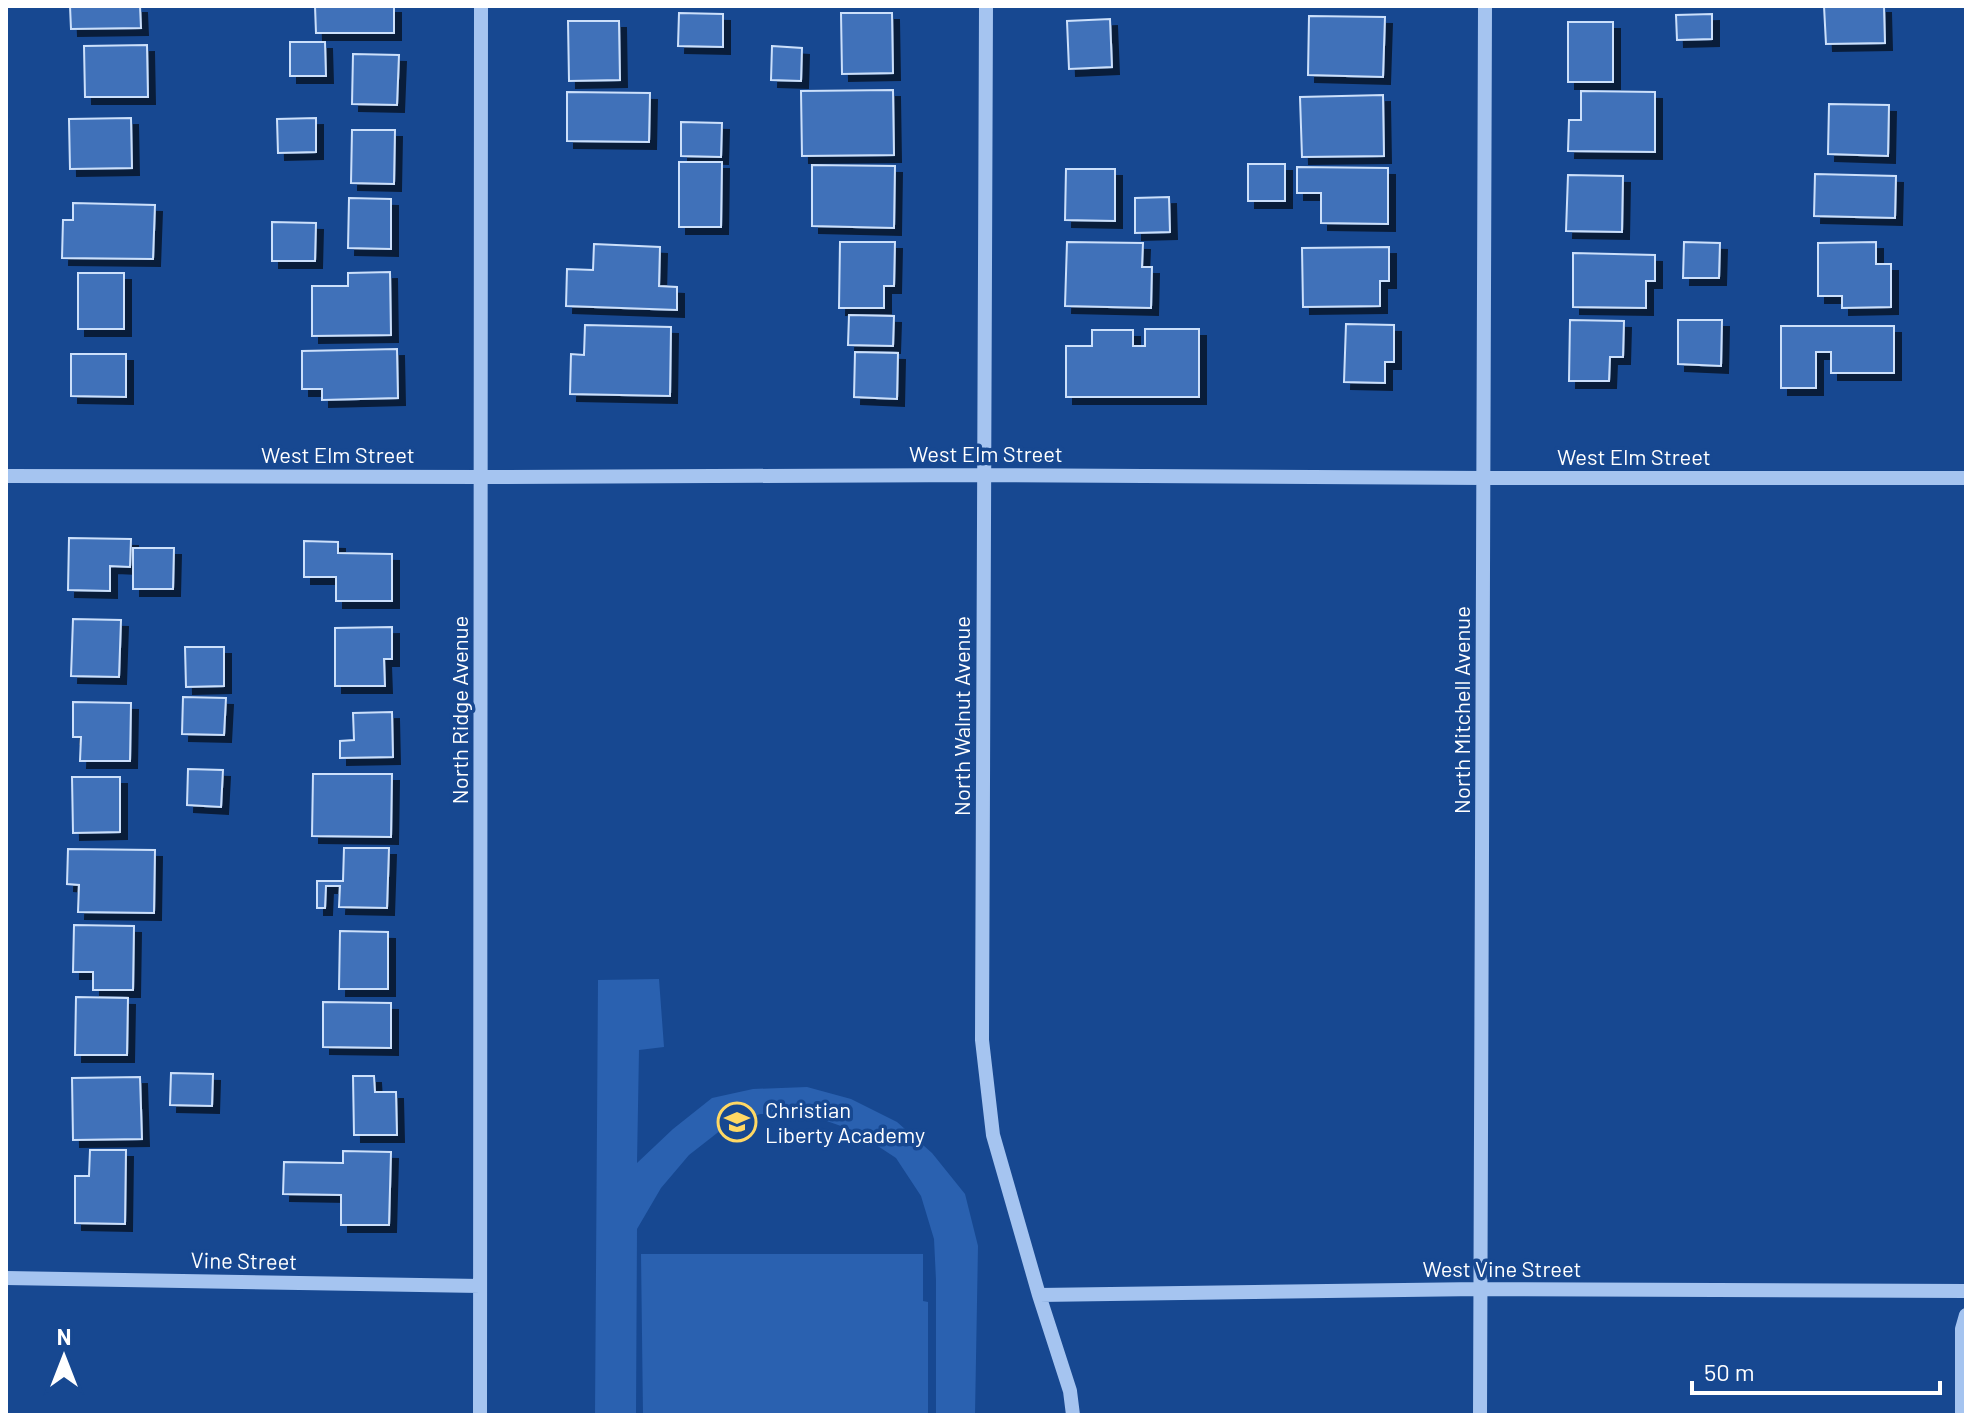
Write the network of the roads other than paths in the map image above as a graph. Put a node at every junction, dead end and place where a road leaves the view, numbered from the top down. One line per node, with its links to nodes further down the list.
1 (481, 6): 6 (street, North Ridge Avenue)
2 (986, 6): 4 (street, North Walnut Avenue)
3 (1485, 6): 7 (street, North Mitchell Avenue)
4 (984, 475): 6 (street, West Elm Street); 7 (street, West Elm Street); 13 (street, North Walnut Avenue)
5 (6, 476): 6 (street, West Elm Street)
6 (481, 477): 10 (street, North Ridge Avenue)
7 (1483, 478): 8 (street, West Elm Street); 11 (street, North Mitchell Avenue)
8 (1966, 478)
9 (6, 1278): 10 (street, Vine Street)
10 (480, 1286): 15 (street, North Ridge Avenue)
11 (1480, 1289): 12 (street, West Vine Street); 13 (street, West Vine Street); 17 (street, North Mitchell Avenue)
12 (1966, 1291)
13 (1039, 1295): 16 (street, North Walnut Avenue)
14 (1966, 1315): 18 (street)
15 (480, 1415)
16 (1073, 1415)
17 (1480, 1415)
18 (1962, 1415)

